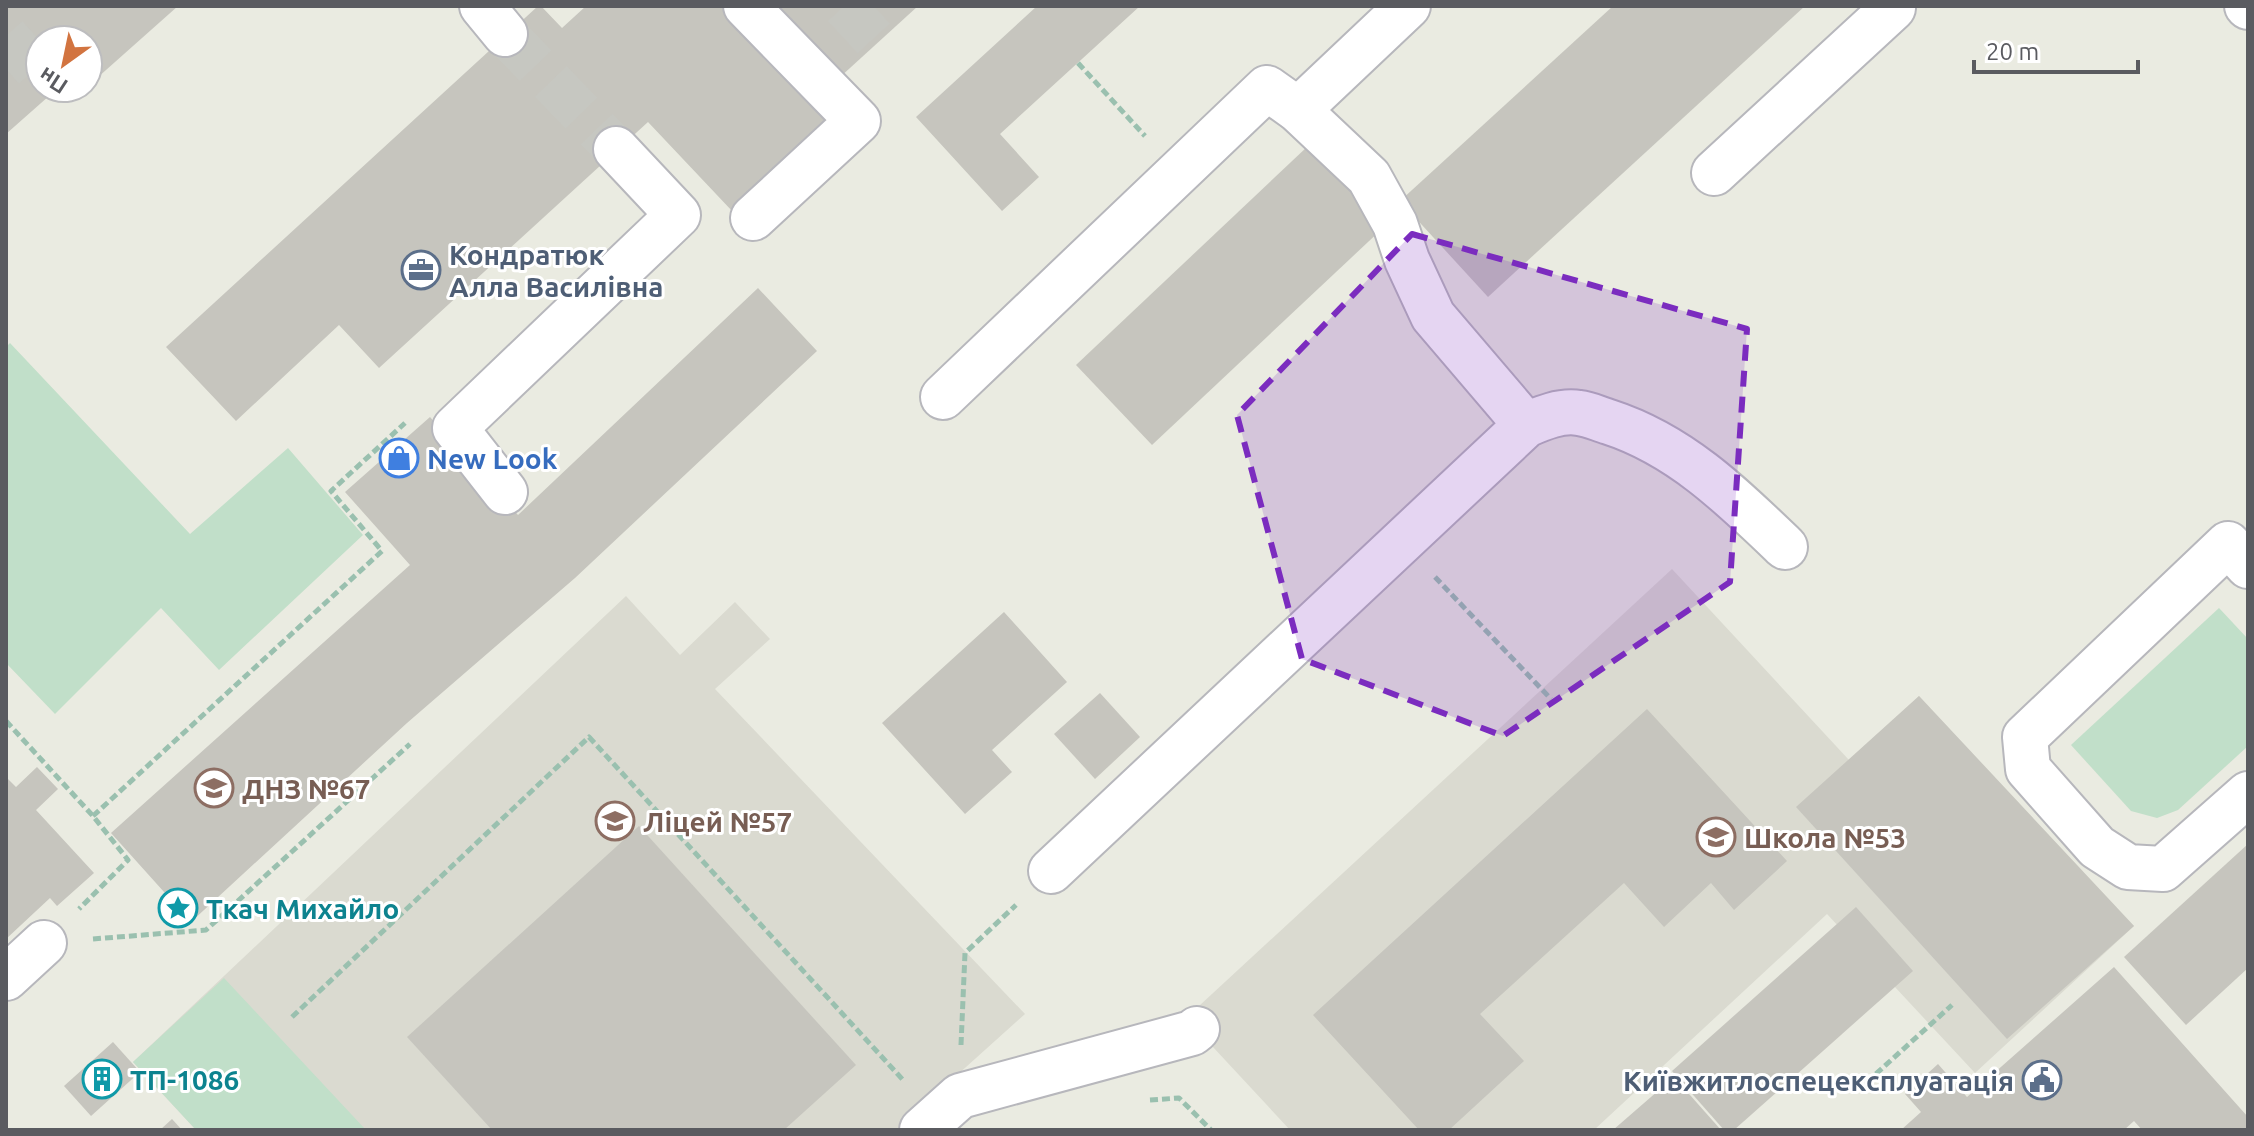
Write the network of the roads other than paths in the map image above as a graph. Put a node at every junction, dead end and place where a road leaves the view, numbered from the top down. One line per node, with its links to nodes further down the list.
1 (746, 6): 7 (lane)
2 (1408, 6): 4 (lane)
3 (1893, 8): 6 (lane)
4 (1298, 110): 8 (lane); 9 (lane)
5 (616, 149): 10 (lane)
6 (1714, 173)
7 (753, 218)
8 (943, 397)
9 (1526, 425): 11 (lane); 14 (lane)
10 (505, 492)
11 (1785, 547)
12 (2248, 566): 13 (lane)
13 (2248, 794)
14 (1051, 871)
15 (44, 943): 16 (lane)
16 (6, 978)
17 (1197, 1029): 18 (lane)
18 (939, 1114)

